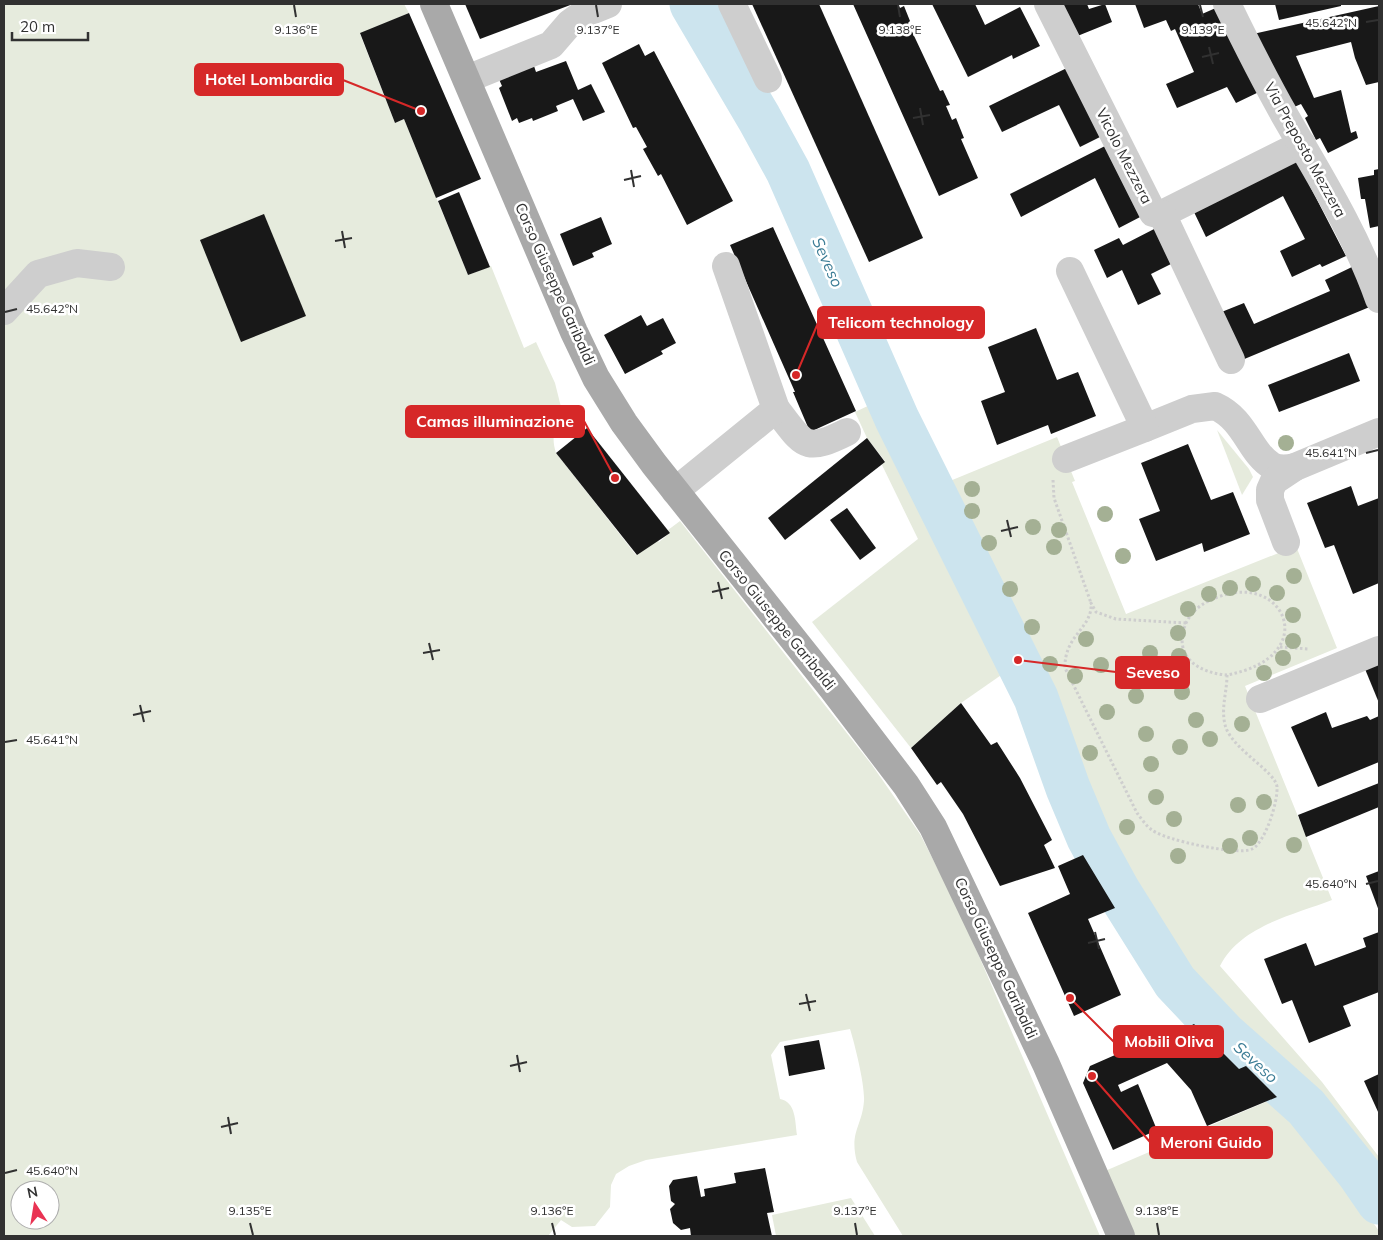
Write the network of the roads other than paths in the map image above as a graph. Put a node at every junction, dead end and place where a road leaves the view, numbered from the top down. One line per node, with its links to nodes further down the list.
1 (434, 4): 6 (main road, Corso Giuseppe Garibaldi)
2 (608, 4): 6 (street)
3 (732, 4): 7 (street)
4 (1048, 4): 9 (street, Vicolo Mezzera)
5 (1227, 4): 8 (street, Via Preposto Mezzera)
6 (466, 79): 23 (main road, Corso Giuseppe Garibaldi)
7 (768, 79)
8 (1302, 144): 9 (street, Vicolo Mezzera); 10 (street, Via Preposto Mezzera)
9 (1162, 214): 16 (street)
10 (1370, 251): 14 (street, Via Preposto Mezzera)
11 (726, 266): 17 (street)
12 (111, 267): 15 (street)
13 (1070, 271): 18 (street)
14 (1379, 298)
15 (4, 311)
16 (1231, 360)
17 (776, 410): 19 (street); 23 (street)
18 (1145, 428): 21 (street); 22 (street)
19 (847, 432)
20 (1379, 432): 22 (street)
21 (1066, 459)
22 (1295, 467): 24 (street)
23 (675, 491): 27 (main road, Corso Giuseppe Garibaldi)
24 (1286, 542)
25 (1379, 650): 26 (street)
26 (1260, 700)
27 (1121, 1236)

